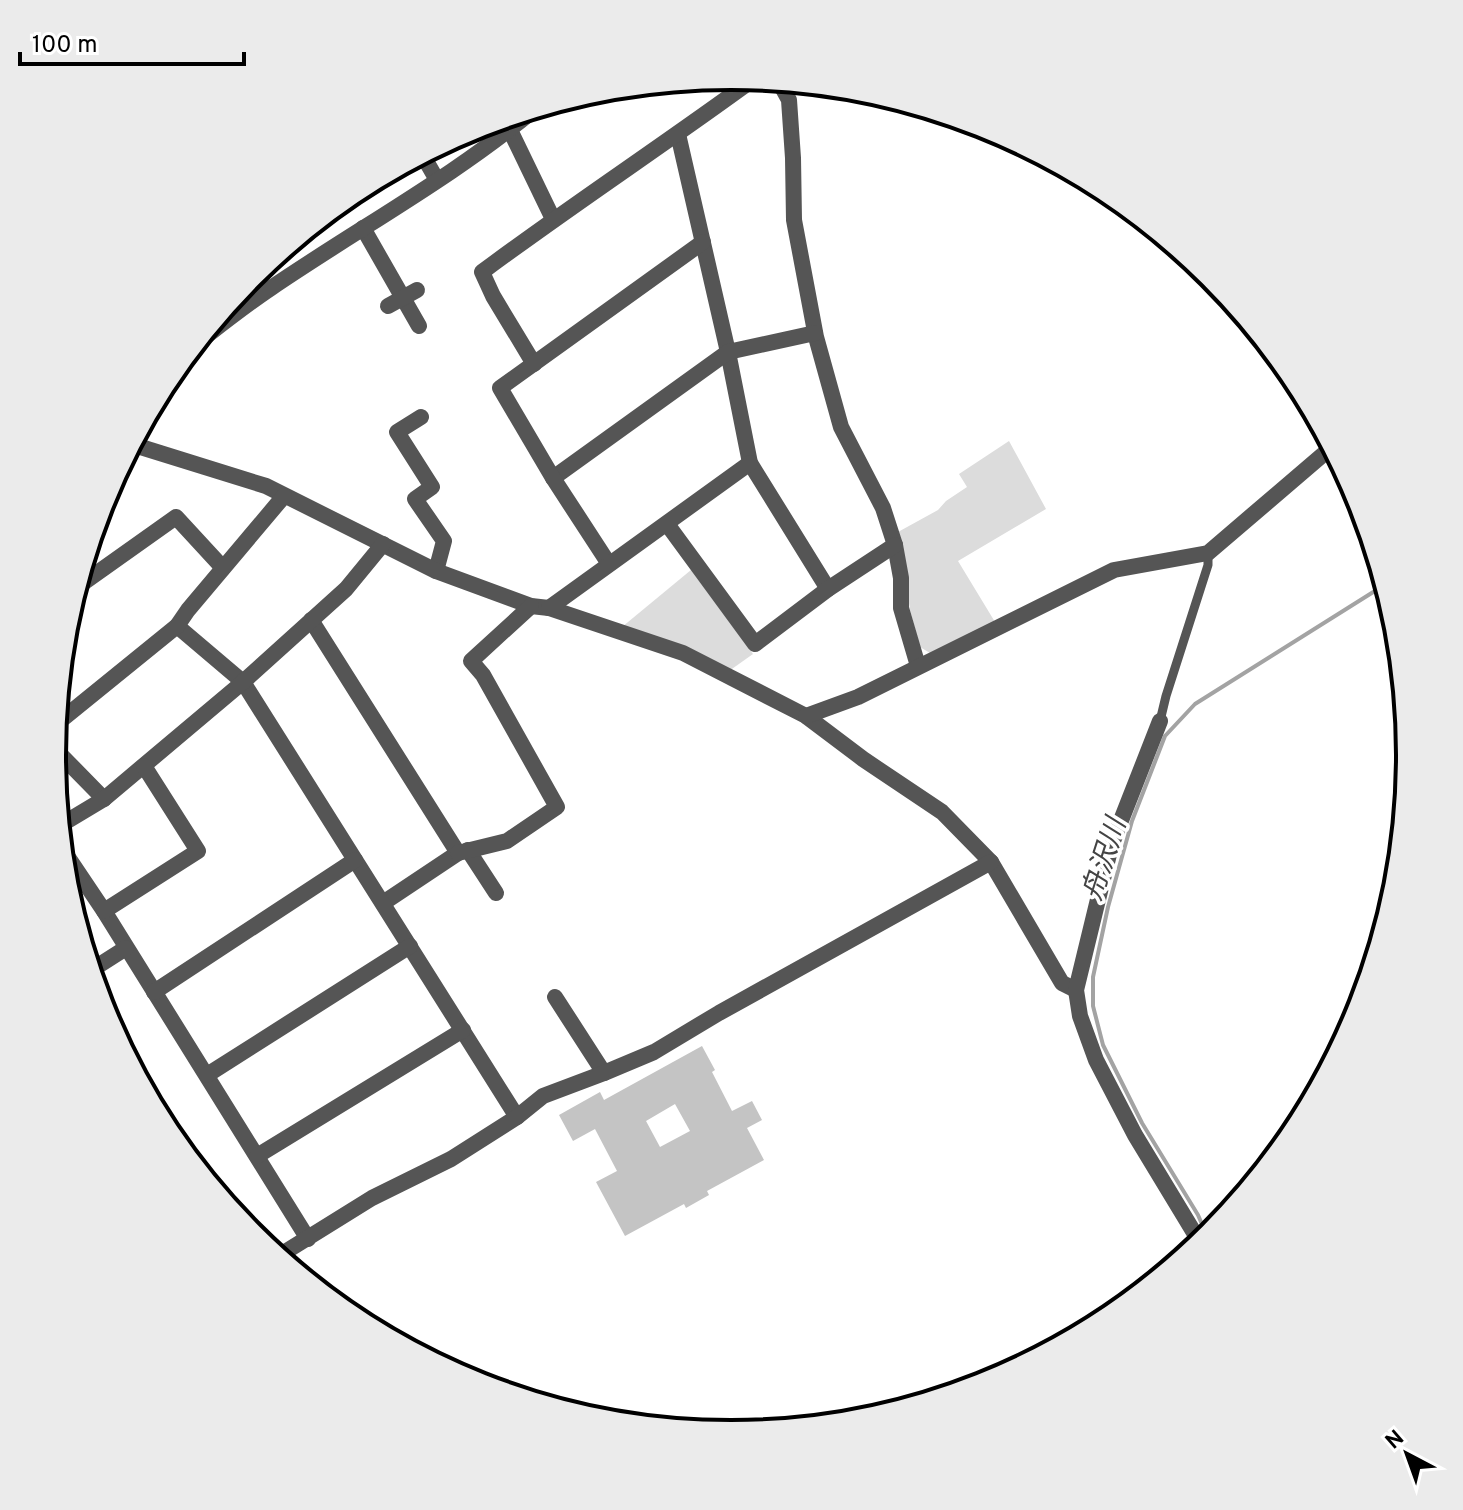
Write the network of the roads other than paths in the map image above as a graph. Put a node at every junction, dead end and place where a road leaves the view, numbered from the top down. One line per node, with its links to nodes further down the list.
1 (738, 90): 5 (street)
2 (785, 92): 13 (street)
3 (514, 126): 4 (street)
4 (510, 130): 7 (street); 8 (street)
5 (678, 134): 8 (street); 10 (street)
6 (427, 163): 7 (street)
7 (437, 180): 9 (street)
8 (553, 219): 15 (street)
9 (363, 228): 11 (street); 12 (street)
10 (703, 242): 14 (street); 15 (street)
11 (227, 321)
12 (419, 326)
13 (815, 333): 14 (street); 24 (street)
14 (728, 352): 19 (street); 20 (street)
15 (534, 364): 20 (street)
16 (421, 417): 28 (street)
17 (142, 447): 21 (street)
18 (1324, 454): 25 (street)
19 (750, 463): 22 (street); 30 (street)
20 (553, 478): 26 (street)
21 (284, 496): 23 (street); 27 (street)
22 (667, 524): 26 (street); 30 (street)
23 (383, 544): 28 (street); 33 (street)
24 (895, 545): 30 (street); 35 (street)
25 (1208, 553): 35 (street); 39 (lane)
26 (609, 564): 32 (street)
27 (223, 568): 29 (street); 34 (street)
28 (436, 571): 31 (street)
29 (91, 575)
30 (828, 589)
31 (531, 606): 32 (street); 44 (street)
32 (549, 608): 38 (street)
33 (311, 620): 36 (street); 44 (street)
34 (177, 626): 36 (street); 37 (street)
35 (918, 666): 38 (street)
36 (243, 682): 41 (street); 45 (street)
37 (67, 715)
38 (806, 716): 46 (street)
39 (1160, 721): 54 (street)
40 (66, 760): 42 (street)
41 (144, 766): 42 (street); 50 (street)
42 (104, 799): 43 (street)
43 (69, 820)
44 (463, 852): 48 (street); 49 (street)
45 (355, 860): 49 (street); 55 (street)
46 (991, 862): 54 (street); 58 (street)
47 (77, 870): 50 (street)
48 (496, 893)
49 (383, 903): 51 (street)
50 (104, 911): 52 (street)
51 (410, 946): 57 (street); 59 (street)
52 (126, 948): 53 (street); 55 (street)
53 (100, 965)
54 (1076, 990): 62 (street)
55 (154, 992): 59 (street)
56 (555, 997): 58 (street)
57 (463, 1030): 60 (street); 61 (street)
58 (604, 1073): 60 (street)
59 (207, 1075): 61 (street)
60 (517, 1117): 63 (street)
61 (257, 1156): 63 (street)
62 (1194, 1233)
63 (308, 1239): 64 (street)
64 (288, 1251)

